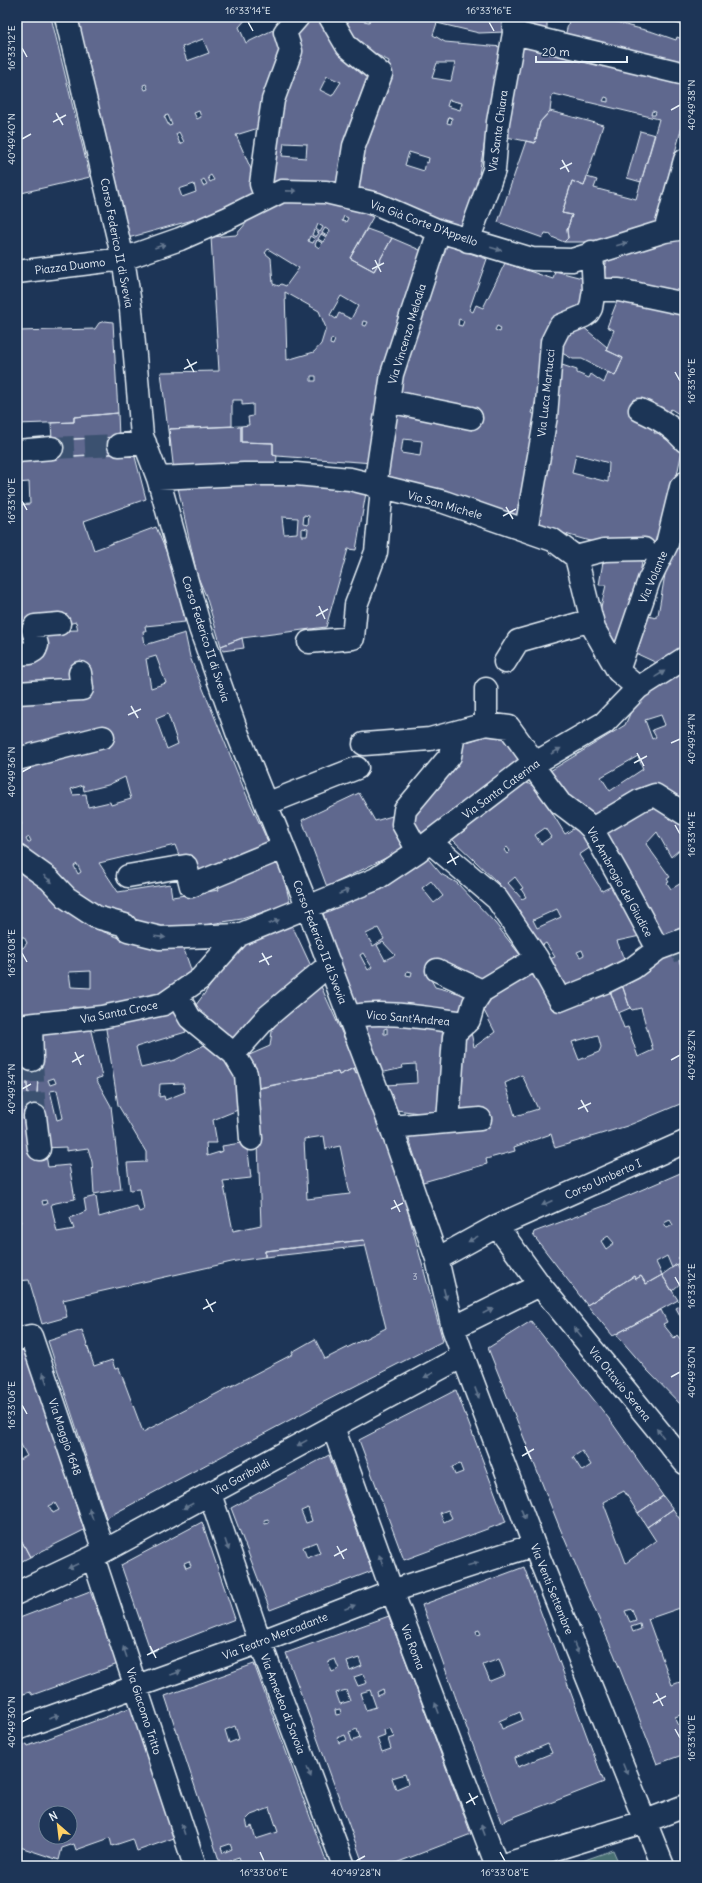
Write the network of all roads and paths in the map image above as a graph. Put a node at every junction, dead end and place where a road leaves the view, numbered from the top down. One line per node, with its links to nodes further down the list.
1 (66, 17): 13 (street, Corso Federico II di Svevia)
2 (298, 17): 8 (street)
3 (330, 17): 7 (street)
4 (514, 25): 5 (street); 11 (street, Via Santa Chiara)
5 (685, 74)
6 (685, 160): 9 (street)
7 (346, 197): 8 (street, Via Già Corte D'Appello, one-way to 7); 10 (street, Via Già Corte D'Appello)
8 (266, 198): 13 (street, Via Già Corte D'Appello, one-way to 8)
9 (675, 229): 12 (street, Via Già Corte D'Appello, one-way to 9)
10 (438, 231): 11 (street, Via Già Corte D'Appello); 17 (street, Via Vincenzo Melodia)
11 (468, 241): 12 (street, Via Già Corte D'Appello, one-way to 12)
12 (592, 252): 15 (street, Via Luca Martucci)
13 (123, 259): 14 (street, Piazza Duomo); 21 (street, Corso Federico II di Svevia)
14 (17, 272)
15 (594, 290): 16 (street); 28 (street, Via Luca Martucci)
16 (685, 304)
17 (388, 401): 19 (street); 27 (street, Via Vincenzo Melodia)
18 (640, 410): 20 (street)
19 (471, 418)
20 (685, 441)
21 (145, 443): 22 (street); 25 (street, Corso Federico II di Svevia)
22 (119, 445)
23 (52, 448): 24 (street)
24 (17, 451)
25 (158, 478): 27 (street, Via San Michele); 49 (street, Corso Federico II di Svevia)
26 (685, 483): 37 (street, Via Volante)
27 (379, 487): 28 (street, Via San Michele); 33 (street, Via Vincenzo Melodia)
28 (526, 530): 30 (street, Via San Michele)
29 (644, 549): 30 (street)
30 (576, 557): 31 (street)
31 (592, 620): 36 (street); 37 (street)
32 (59, 624): 34 (street)
33 (309, 642)
34 (17, 654)
35 (685, 658): 39 (street, Via Santa Caterina, one-way to 35)
36 (505, 662)
37 (618, 671): 39 (street)
38 (80, 673): 41 (street)
39 (638, 688): 47 (street, Via Santa Caterina, one-way to 39)
40 (486, 689): 42 (street)
41 (17, 693)
42 (486, 724): 43 (street); 47 (street, Via Ambrogio del Giudice)
43 (454, 734): 45 (street); 52 (street)
44 (103, 737): 46 (street)
45 (364, 744)
46 (17, 759)
47 (534, 764): 51 (street, Via Ambrogio del Giudice); 52 (street, Via Santa Caterina)
48 (357, 768): 49 (street)
49 (266, 804): 53 (street, Corso Federico II di Svevia)
50 (685, 814): 51 (street)
51 (592, 829): 59 (street, Via Ambrogio del Giudice)
52 (424, 846): 56 (street, Via Santa Caterina, one-way to 52); 60 (street)
53 (283, 848): 55 (street); 56 (street, Corso Federico II di Svevia)
54 (17, 856): 57 (street, one-way to 57)
55 (128, 876)
56 (308, 908): 57 (street, Via Santa Croce, one-way to 56); 61 (street, Corso Federico II di Svevia)
57 (239, 935): 64 (street, Via Santa Croce)
58 (685, 939): 59 (street)
59 (658, 950): 60 (street)
60 (537, 958): 63 (street)
61 (330, 964): 65 (street, Corso Federico II di Svevia); 68 (street)
62 (437, 970): 63 (street)
63 (482, 991): 66 (street)
64 (177, 995): 67 (street, Via Santa Croce); 68 (street)
65 (349, 1017): 66 (street, Vico Sant'Andrea); 73 (street, Corso Federico II di Svevia)
66 (466, 1023): 72 (street)
67 (24, 1026): 69 (street)
68 (234, 1054): 74 (street)
69 (32, 1060)
70 (35, 1116): 76 (street)
71 (480, 1119): 72 (street)
72 (448, 1122): 73 (street)
73 (391, 1127): 78 (street, Corso Federico II di Svevia)
74 (251, 1139)
75 (685, 1142): 77 (street, Corso Umberto I, one-way to 77)
76 (38, 1149)
77 (497, 1226): 78 (street, Corso Umberto I, one-way to 78); 79 (street, Via Ottavio Serena)
78 (437, 1259): 80 (street, Corso Federico II di Svevia, one-way to 80)
79 (540, 1285): 80 (street, one-way to 79); 84 (street, Via Ottavio Serena, one-way to 79)
80 (453, 1328): 82 (street, Via Venti Settembre)
81 (17, 1339): 87 (street, Via Maggio 1648, one-way to 81)
82 (463, 1356): 83 (street, Via Garibaldi, one-way to 83); 86 (street, Via Venti Settembre, one-way to 86)
83 (333, 1426): 85 (street, Via Garibaldi, one-way to 85); 88 (street, Via Roma, one-way to 83)
84 (685, 1463)
85 (210, 1494): 87 (street, Via Garibaldi, one-way to 87); 90 (street, Via Amedeo di Savoia, one-way to 90)
86 (534, 1545): 88 (street, Via Teatro Mercadante, one-way to 86); 94 (street, Via Venti Settembre, one-way to 94)
87 (98, 1554): 89 (street, Via Garibaldi, one-way to 89); 91 (street, Via Giacomo Tritto, one-way to 87)
88 (392, 1591): 90 (street, Via Teatro Mercadante, one-way to 88); 97 (street, Via Roma, one-way to 88)
89 (17, 1593)
90 (260, 1642): 91 (street, Via Teatro Mercadante, one-way to 90); 96 (street, Via Amedeo di Savoia, one-way to 96)
91 (137, 1687): 92 (street, Via Teatro Mercadante, one-way to 91); 95 (street, Via Giacomo Tritto, one-way to 91)
92 (17, 1729)
93 (685, 1806): 94 (street)
94 (646, 1821): 97 (street); 98 (street, Via Venti Settembre)
95 (194, 1866)
96 (344, 1866)
97 (499, 1866)
98 (663, 1866)

